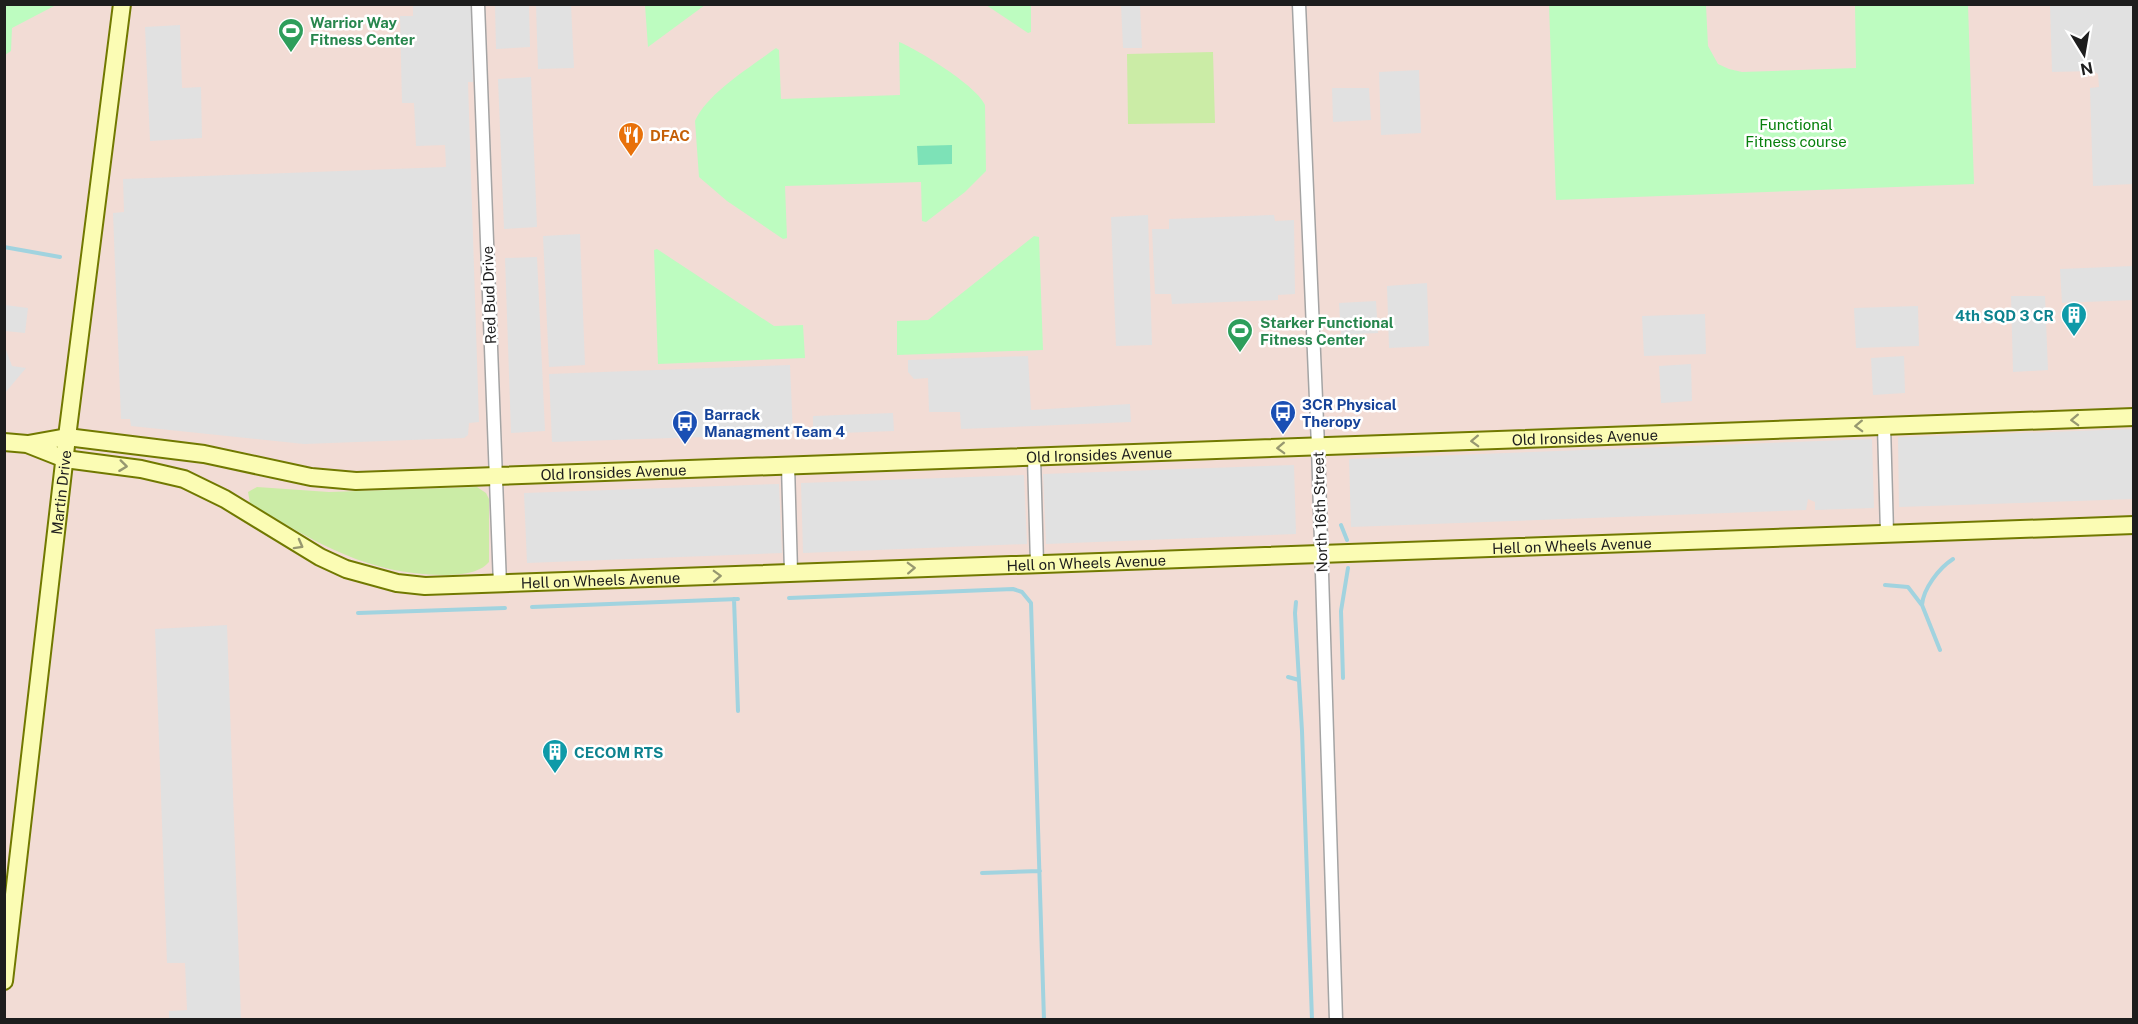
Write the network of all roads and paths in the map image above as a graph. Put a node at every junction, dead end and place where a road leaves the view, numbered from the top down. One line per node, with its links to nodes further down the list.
1 (122, 4): 6 (street, Martin Drive)
2 (478, 4): 13 (street, Red Bud Drive)
3 (1299, 4): 9 (street, North 16th Street)
4 (2133, 417): 5 (street, Old Ironsides Avenue, one-way to 5)
5 (1884, 426): 9 (street, Old Ironsides Avenue, one-way to 9); 15 (street)
6 (67, 437): 8 (street, Old Ironsides Avenue); 11 (street, Martin Drive); 13 (street, Old Ironsides Avenue)
7 (4, 442): 8 (street)
8 (27, 444): 11 (street, Hell on Wheels Avenue)
9 (1318, 446): 10 (street, Old Ironsides Avenue, one-way to 10); 16 (street, North 16th Street)
10 (1034, 457): 12 (street, Old Ironsides Avenue); 17 (street)
11 (65, 459): 19 (street, Hell on Wheels Avenue, one-way to 19); 20 (street, Martin Drive)
12 (789, 465): 13 (street, Old Ironsides Avenue); 18 (street)
13 (497, 475): 19 (street, Red Bud Drive)
14 (2133, 525): 15 (street, Hell on Wheels Avenue)
15 (1887, 533): 16 (street, Hell on Wheels Avenue)
16 (1321, 554): 17 (street, Hell on Wheels Avenue); 21 (street, North 16th Street)
17 (1037, 564): 18 (street, Hell on Wheels Avenue, one-way to 17)
18 (791, 572): 19 (street, Hell on Wheels Avenue, one-way to 18)
19 (500, 585)
20 (4, 981)
21 (1336, 1020)

